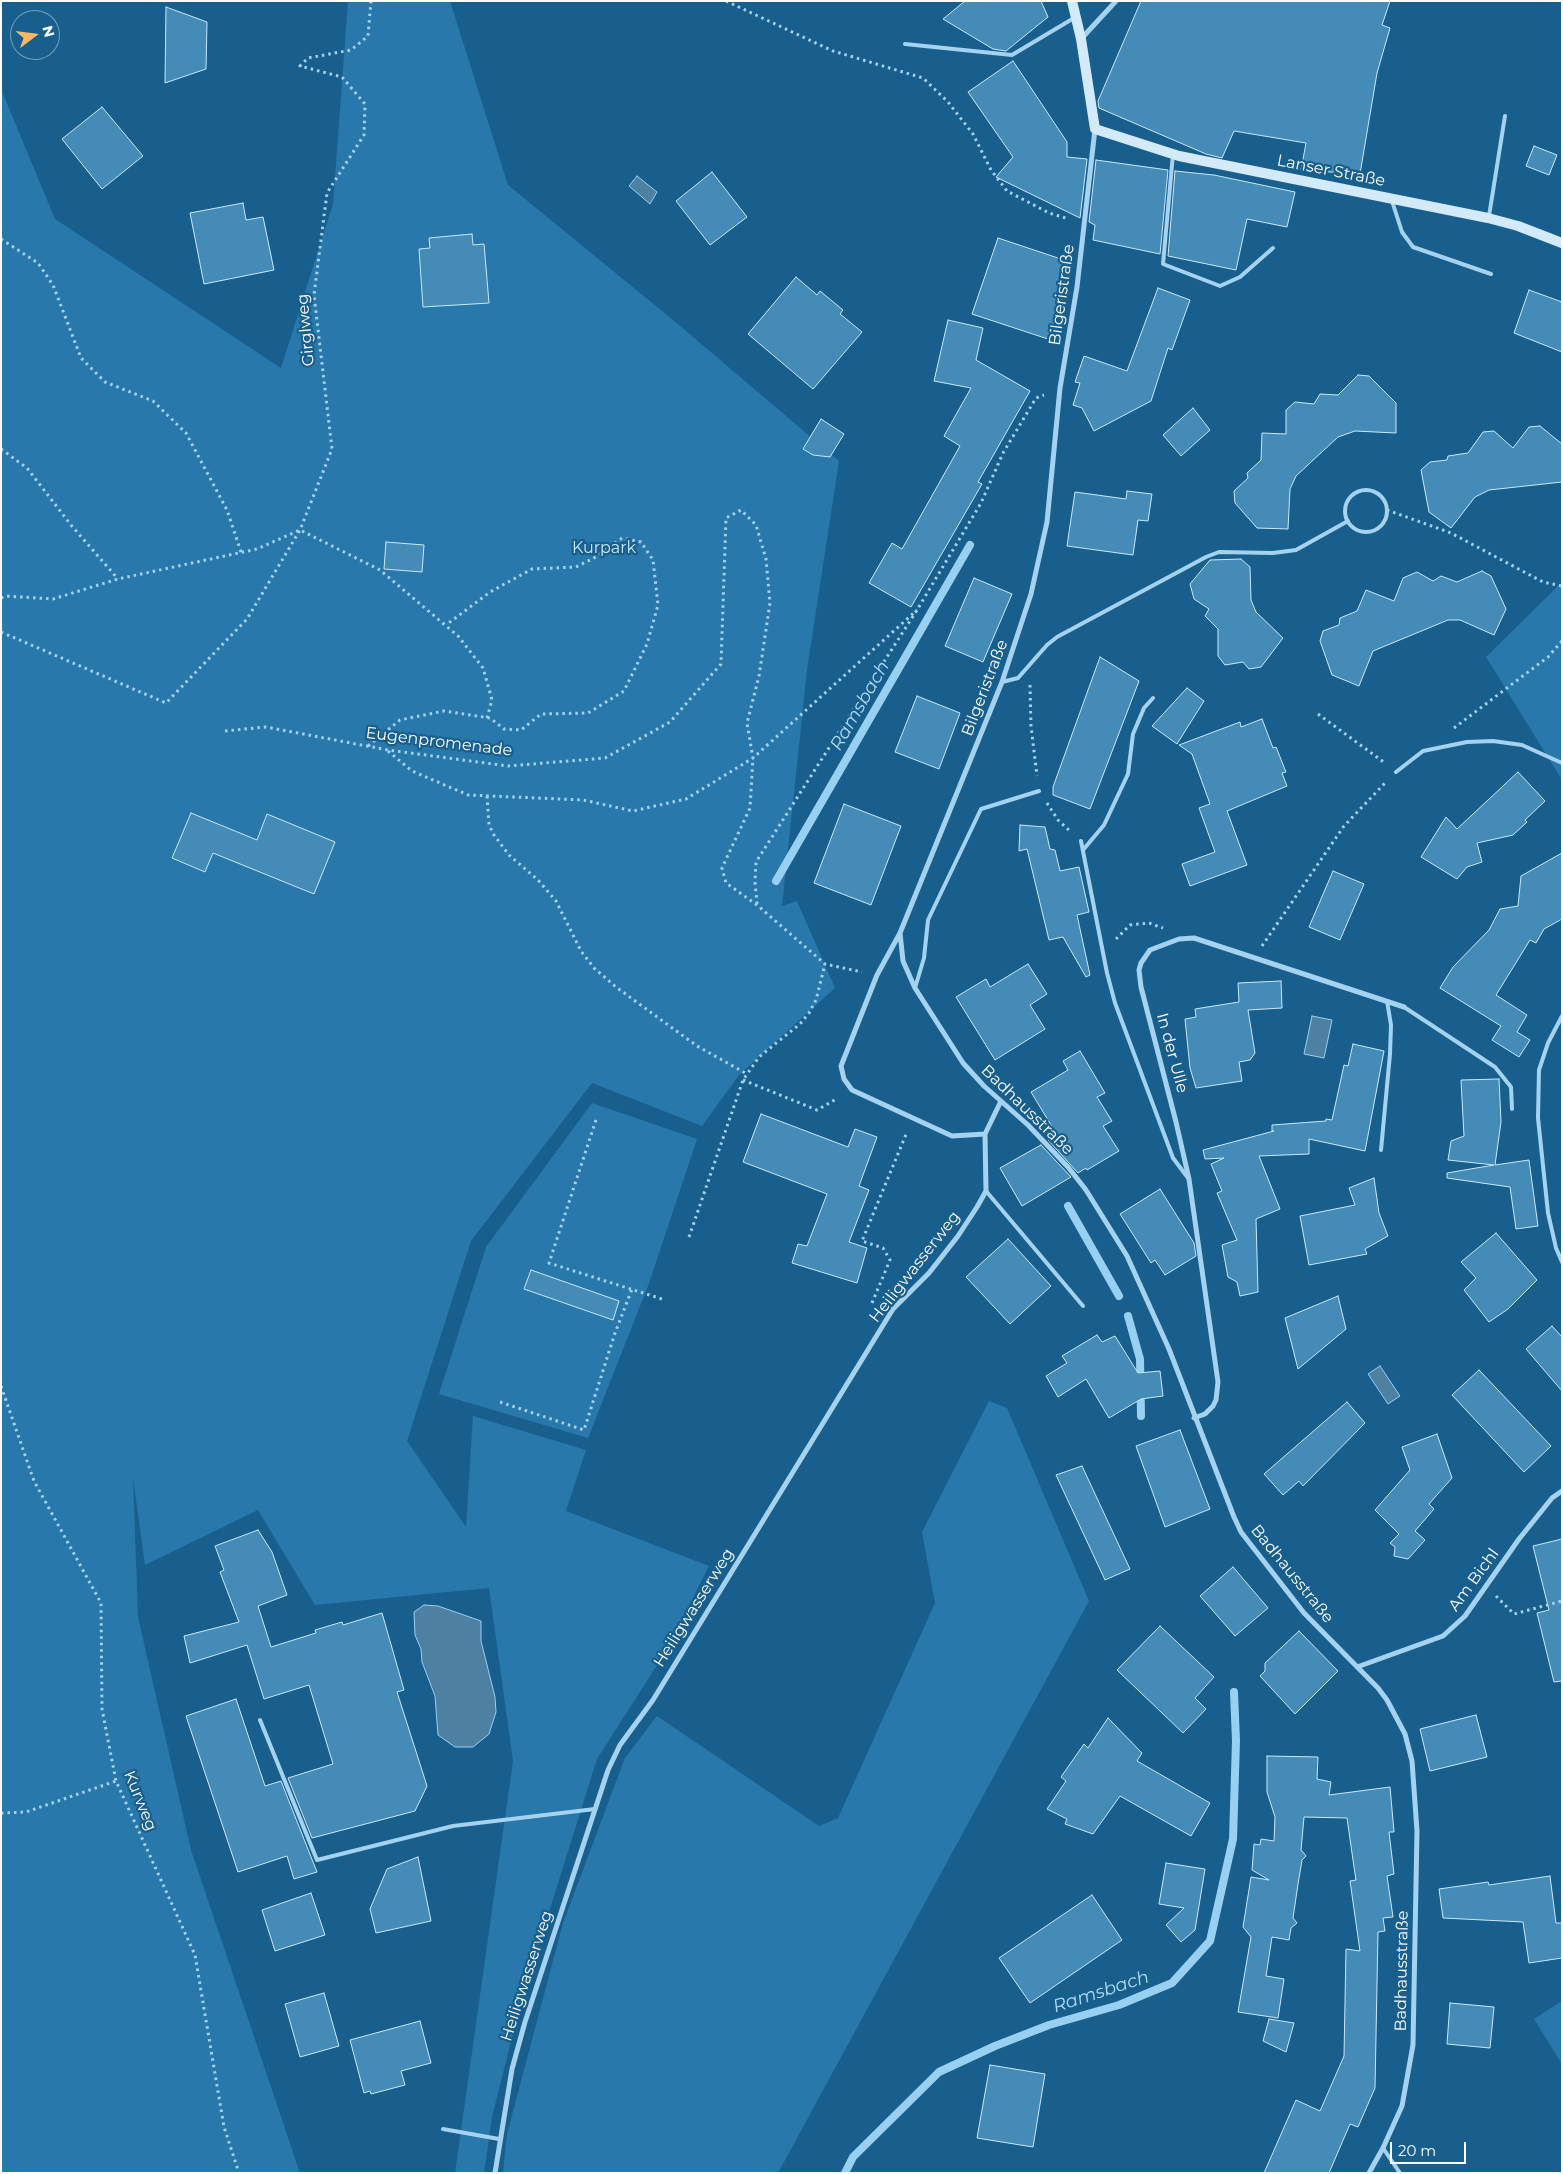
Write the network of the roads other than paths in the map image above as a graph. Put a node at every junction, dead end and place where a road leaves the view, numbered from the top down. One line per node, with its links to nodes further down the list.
1 (1072, 1): 3 (main road)
2 (1116, 1): 4 (street)
3 (1076, 17): 4 (main road); 5 (lane)
4 (1081, 39): 7 (main road)
5 (905, 44)
6 (1505, 116): 10 (lane)
7 (1095, 129): 8 (main road, Lanser Straße); 15 (street, Bilgeristraße)
8 (1173, 154): 9 (main road, Lanser Straße); 12 (lane)
9 (1391, 198): 10 (main road, Lanser Straße); 13 (lane)
10 (1488, 218): 11 (main road, Lanser Straße)
11 (1562, 243)
12 (1273, 248)
13 (1491, 274)
14 (1348, 521): 14 (lane); 15 (lane)
15 (1002, 682): 22 (street, Bilgeristraße)
16 (1154, 698): 21 (lane)
17 (1562, 763): 18 (lane)
18 (1396, 772)
19 (1039, 791): 23 (lane)
20 (1081, 841): 21 (lane)
21 (1083, 850): 31 (lane)
22 (900, 933): 23 (street, Badhausstraße); 29 (street, Bilgeristraße)
23 (915, 988): 27 (street, Badhausstraße)
24 (1386, 999): 25 (street); 30 (lane); 31 (street, In der Ulle)
25 (1404, 1007): 28 (lane)
26 (1562, 1016): 33 (lane)
27 (1001, 1101): 29 (street); 35 (street, Badhausstraße)
28 (1512, 1109)
29 (986, 1134): 32 (street)
30 (1381, 1150)
31 (1189, 1179): 35 (street, In der Ulle)
32 (986, 1192): 34 (lane); 39 (street, Heiligwasserweg)
33 (1562, 1262)
34 (1083, 1306)
35 (1194, 1418): 37 (street, Badhausstraße)
36 (1562, 1491): 37 (street, Am Bichl)
37 (1358, 1667): 42 (street, Badhausstraße)
38 (260, 1720): 39 (lane)
39 (595, 1809): 41 (street, Heiligwasserweg)
40 (443, 2129): 41 (lane)
41 (499, 2139): 43 (street, Heiligwasserweg)
42 (1383, 2148): 44 (street, Badhausstraße); 45 (lane)
43 (495, 2173)
44 (1369, 2173)
45 (1400, 2173)

